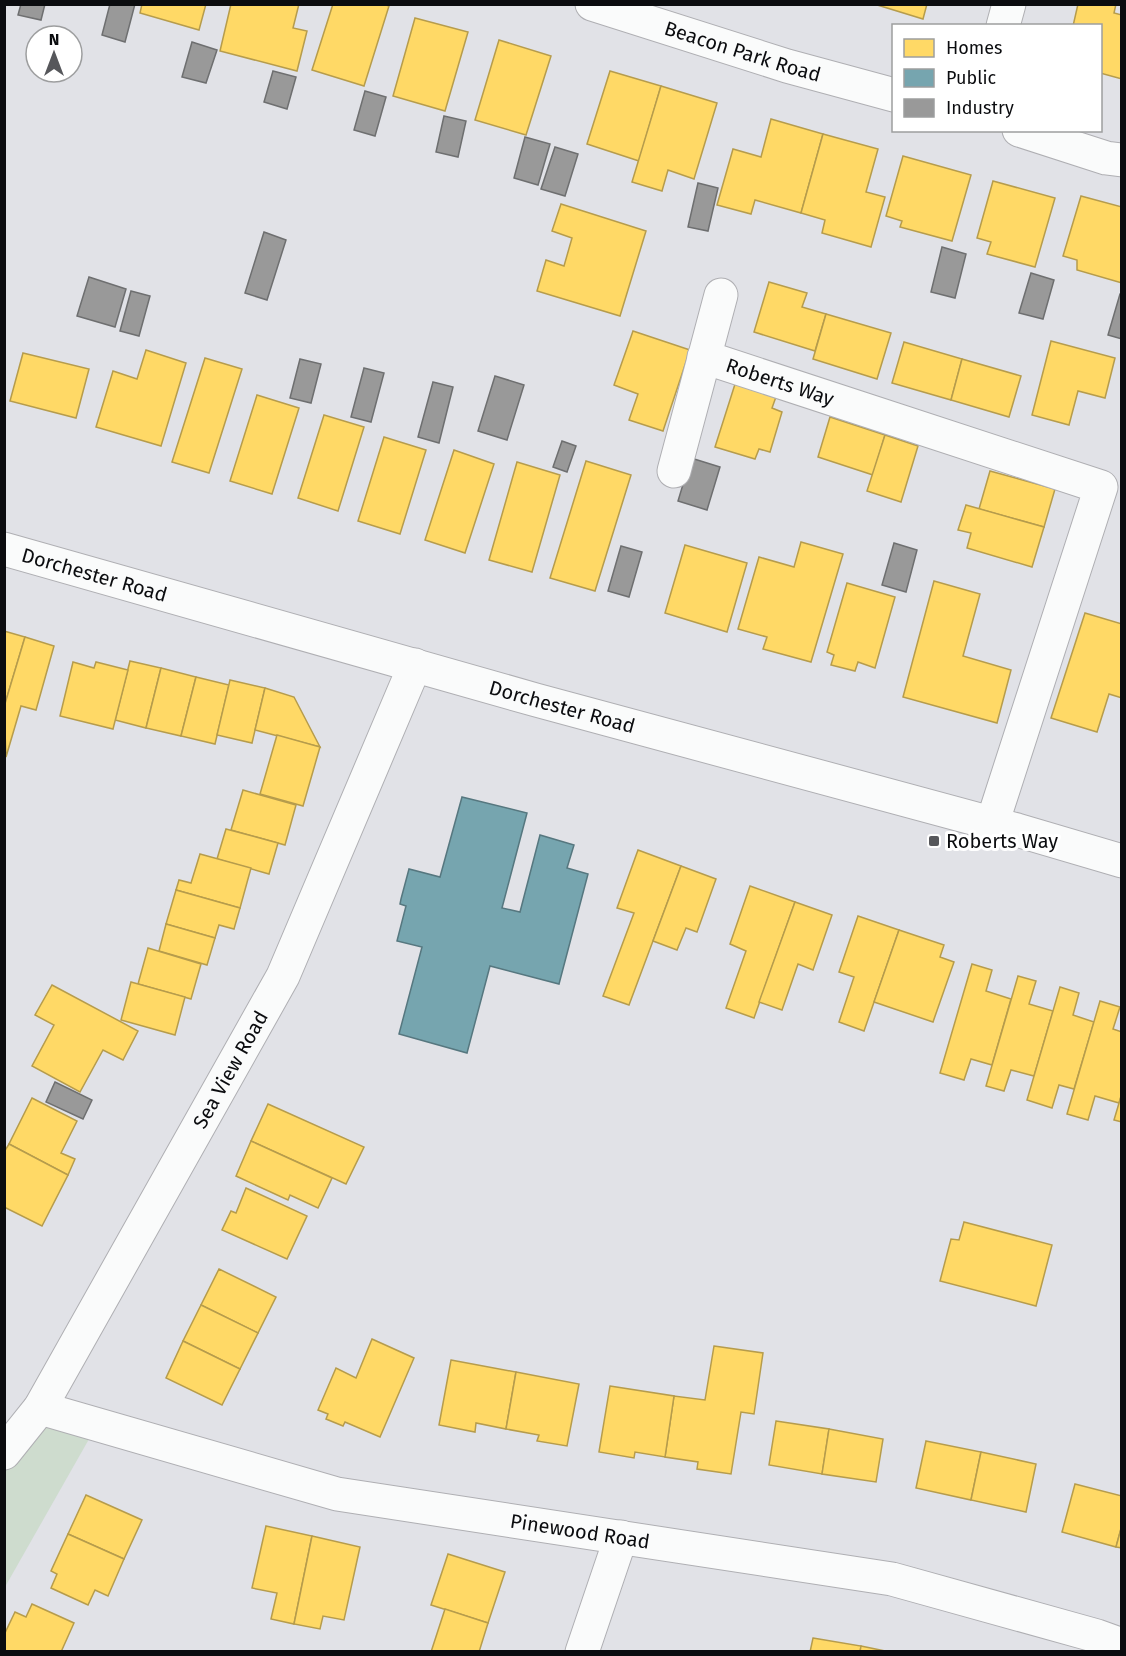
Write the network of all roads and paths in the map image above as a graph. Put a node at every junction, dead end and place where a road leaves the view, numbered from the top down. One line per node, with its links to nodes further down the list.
1 (592, 4): 4 (street, Beacon Park Road)
2 (1008, 4): 3 (street)
3 (1003, 24)
4 (892, 94)
5 (1025, 132): 6 (street)
6 (1122, 160)
7 (721, 295): 8 (street, Roberts Way)
8 (704, 357): 9 (street, Roberts Way); 12 (street, Roberts Way)
9 (674, 471)
10 (4, 549): 11 (street, Dorchester Road)
11 (415, 665): 12 (street, Dorchester Road); 14 (street, Sea View Road)
12 (992, 824): 13 (street, Dorchester Road)
13 (1122, 861)
14 (40, 1408): 15 (street, Sea View Road); 16 (street, Pinewood Road)
15 (4, 1453)
16 (621, 1537): 17 (street, Pinewood Road); 18 (street)
17 (1122, 1645)
18 (582, 1652)

